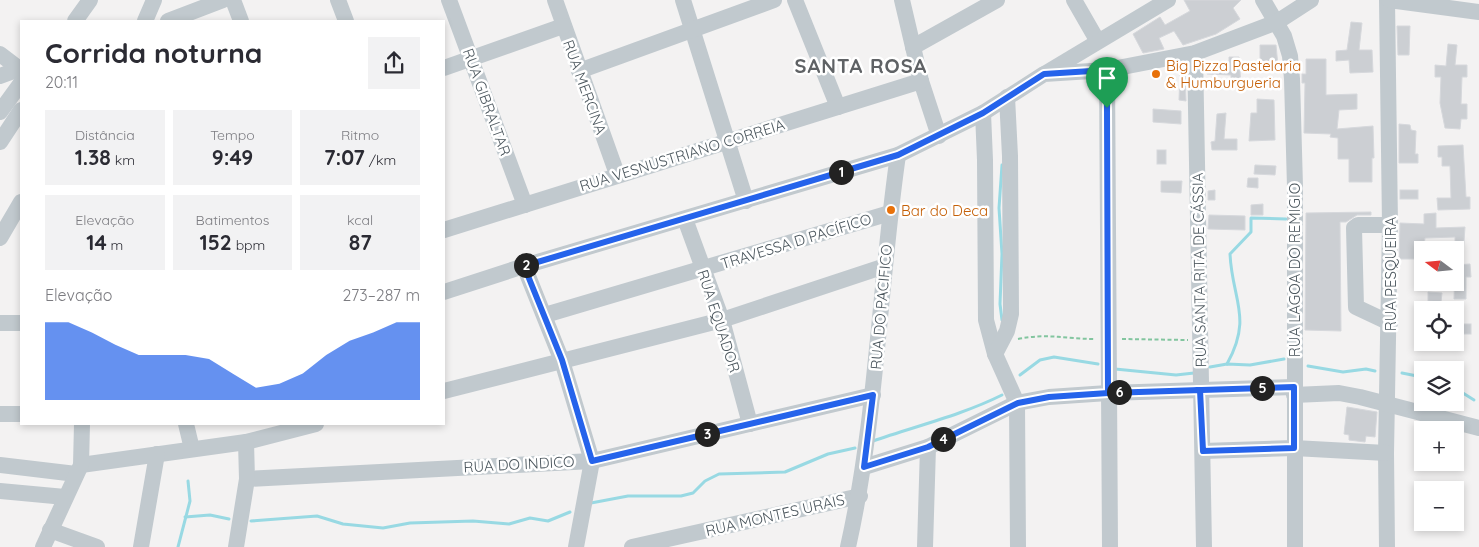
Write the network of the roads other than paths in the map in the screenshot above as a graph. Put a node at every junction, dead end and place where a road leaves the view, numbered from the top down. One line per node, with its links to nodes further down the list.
1 (90, 0): 18 (street)
2 (223, 0): 19 (street)
3 (233, 0): 20 (street)
4 (338, 0): 21 (street)
5 (449, 0): 29 (street, RUA GIBRALTAR)
6 (555, 0): 23 (street, RUA MERCINA)
7 (682, 0): 24 (street)
8 (774, 0): 24 (street)
9 (795, 0): 38 (street)
10 (902, 0): 26 (street)
11 (997, 0): 26 (street)
12 (1074, 0): 25 (street)
13 (1168, 0): 25 (street)
14 (1263, 0): 22 (street, RUA LAGOA DO REMIGIO)
15 (1311, 0): 22 (street)
16 (1388, 0): 17 (street); 54 (street, RUA PESQUEIRA)
17 (1479, 12)
18 (76, 20)
19 (171, 20)
20 (241, 20)
21 (346, 20)
22 (1277, 22): 27 (street); 70 (street, RUA LAGOA DO REMIGIO)
23 (563, 26): 29 (street); 32 (street, RUA MERCINA)
24 (692, 29): 32 (street); 43 (street)
25 (1097, 40): 34 (street)
26 (913, 48): 36 (street)
27 (1194, 53): 31 (street); 68 (street, RUA SANTA RITA DE CÁSSIA)
28 (0, 54): 33 (street)
29 (472, 58): 30 (street); 51 (street, RUA GIBRALTAR)
30 (445, 68)
31 (1107, 70): 34 (street); 71 (street)
32 (579, 71): 48 (street, RUA MERCINA)
33 (20, 74): 35 (street); 39 (street)
34 (1044, 74): 37 (street)
35 (0, 76)
36 (921, 81): 38 (street, RUA VESNUSTRIANO CORREIA); 42 (street)
37 (1007, 97): 41 (street); 46 (street)
38 (838, 107): 43 (street, RUA VESNUSTRIANO CORREIA)
39 (0, 112)
40 (20, 112): 44 (street)
41 (983, 113): 42 (street); 47 (street)
42 (939, 136): 45 (street)
43 (727, 141): 48 (street, RUA VESNUSTRIANO CORREIA); 49 (street)
44 (0, 142)
45 (898, 155): 49 (street); 52 (street, RUA DO PACIFICO)
46 (1010, 156): 47 (street); 66 (street)
47 (985, 160): 66 (street)
48 (617, 174): 51 (street, RUA VESNUSTRIANO CORREIA)
49 (746, 201): 53 (street)
50 (20, 204): 55 (street)
51 (525, 205): 56 (street, RUA VESNUSTRIANO CORREIA)
52 (890, 213): 58 (street, RUA DO PACIFICO); 59 (street, TRAVESSA D PACÍFICO)
53 (686, 219): 57 (street); 59 (street, RUA EQUADOR)
54 (1390, 225): 65 (street, RUA PESQUEIRA); 65 (street)
55 (7, 229)
56 (445, 230)
57 (524, 266): 60 (street); 61 (street)
58 (885, 266): 62 (street); 72 (street, RUA DO PACIFICO)
59 (703, 270): 61 (street, TRAVESSA D PACÍFICO); 62 (street, RUA EQUADOR)
60 (445, 292)
61 (545, 315): 67 (street)
62 (722, 320): 67 (street); 77 (street, RUA EQUADOR)
63 (0, 323): 64 (street)
64 (20, 323)
65 (1390, 323): 74 (street, RUA PESQUEIRA)
66 (995, 354): 73 (street)
67 (562, 360): 69 (street); 89 (street)
68 (1200, 390): 70 (street); 71 (street); 86 (street, RUA SANTA RITA DE CÁSSIA)
69 (445, 391)
70 (1294, 391): 74 (street); 84 (street, RUA LAGOA DO REMIGIO)
71 (1108, 393): 73 (street); 107 (street)
72 (873, 395): 77 (street, RUA DO INDICO); 91 (street, RUA DO PACIFICO)
73 (1018, 403): 83 (street); 106 (street)
74 (1388, 403): 81 (street); 87 (street, RUA PESQUEIRA)
75 (0, 414): 76 (street)
76 (20, 414)
77 (750, 424): 89 (street, RUA DO INDICO)
78 (82, 425): 92 (street)
79 (186, 425): 85 (street)
80 (312, 425): 82 (street)
81 (1479, 428)
82 (246, 442): 85 (street); 93 (street)
83 (928, 447): 91 (street); 105 (street)
84 (1294, 448): 86 (street); 87 (street); 109 (street, RUA LAGOA DO REMIGIO)
85 (192, 449): 88 (street)
86 (1203, 451): 108 (street, RUA SANTA RITA DE CÁSSIA)
87 (1386, 453): 110 (street, RUA PESQUEIRA)
88 (157, 454): 92 (street); 100 (street)
89 (592, 461): 93 (street, RUA DO INDICO); 102 (street)
90 (0, 465): 92 (street)
91 (864, 467): 95 (street, RUA DO PACIFICO)
92 (79, 470): 96 (street)
93 (247, 479): 101 (street)
94 (0, 491): 96 (street)
95 (860, 496): 103 (street, RUA MONTES URAIS); 104 (street, RUA DO PACIFICO)
96 (65, 497): 97 (street)
97 (50, 530): 98 (street); 99 (street)
98 (43, 547)
99 (97, 547)
100 (141, 547)
101 (236, 547)
102 (576, 547)
103 (632, 547)
104 (848, 547)
105 (925, 547)
106 (1018, 547)
107 (1110, 547)
108 (1204, 547)
109 (1296, 547)
110 (1387, 547)

